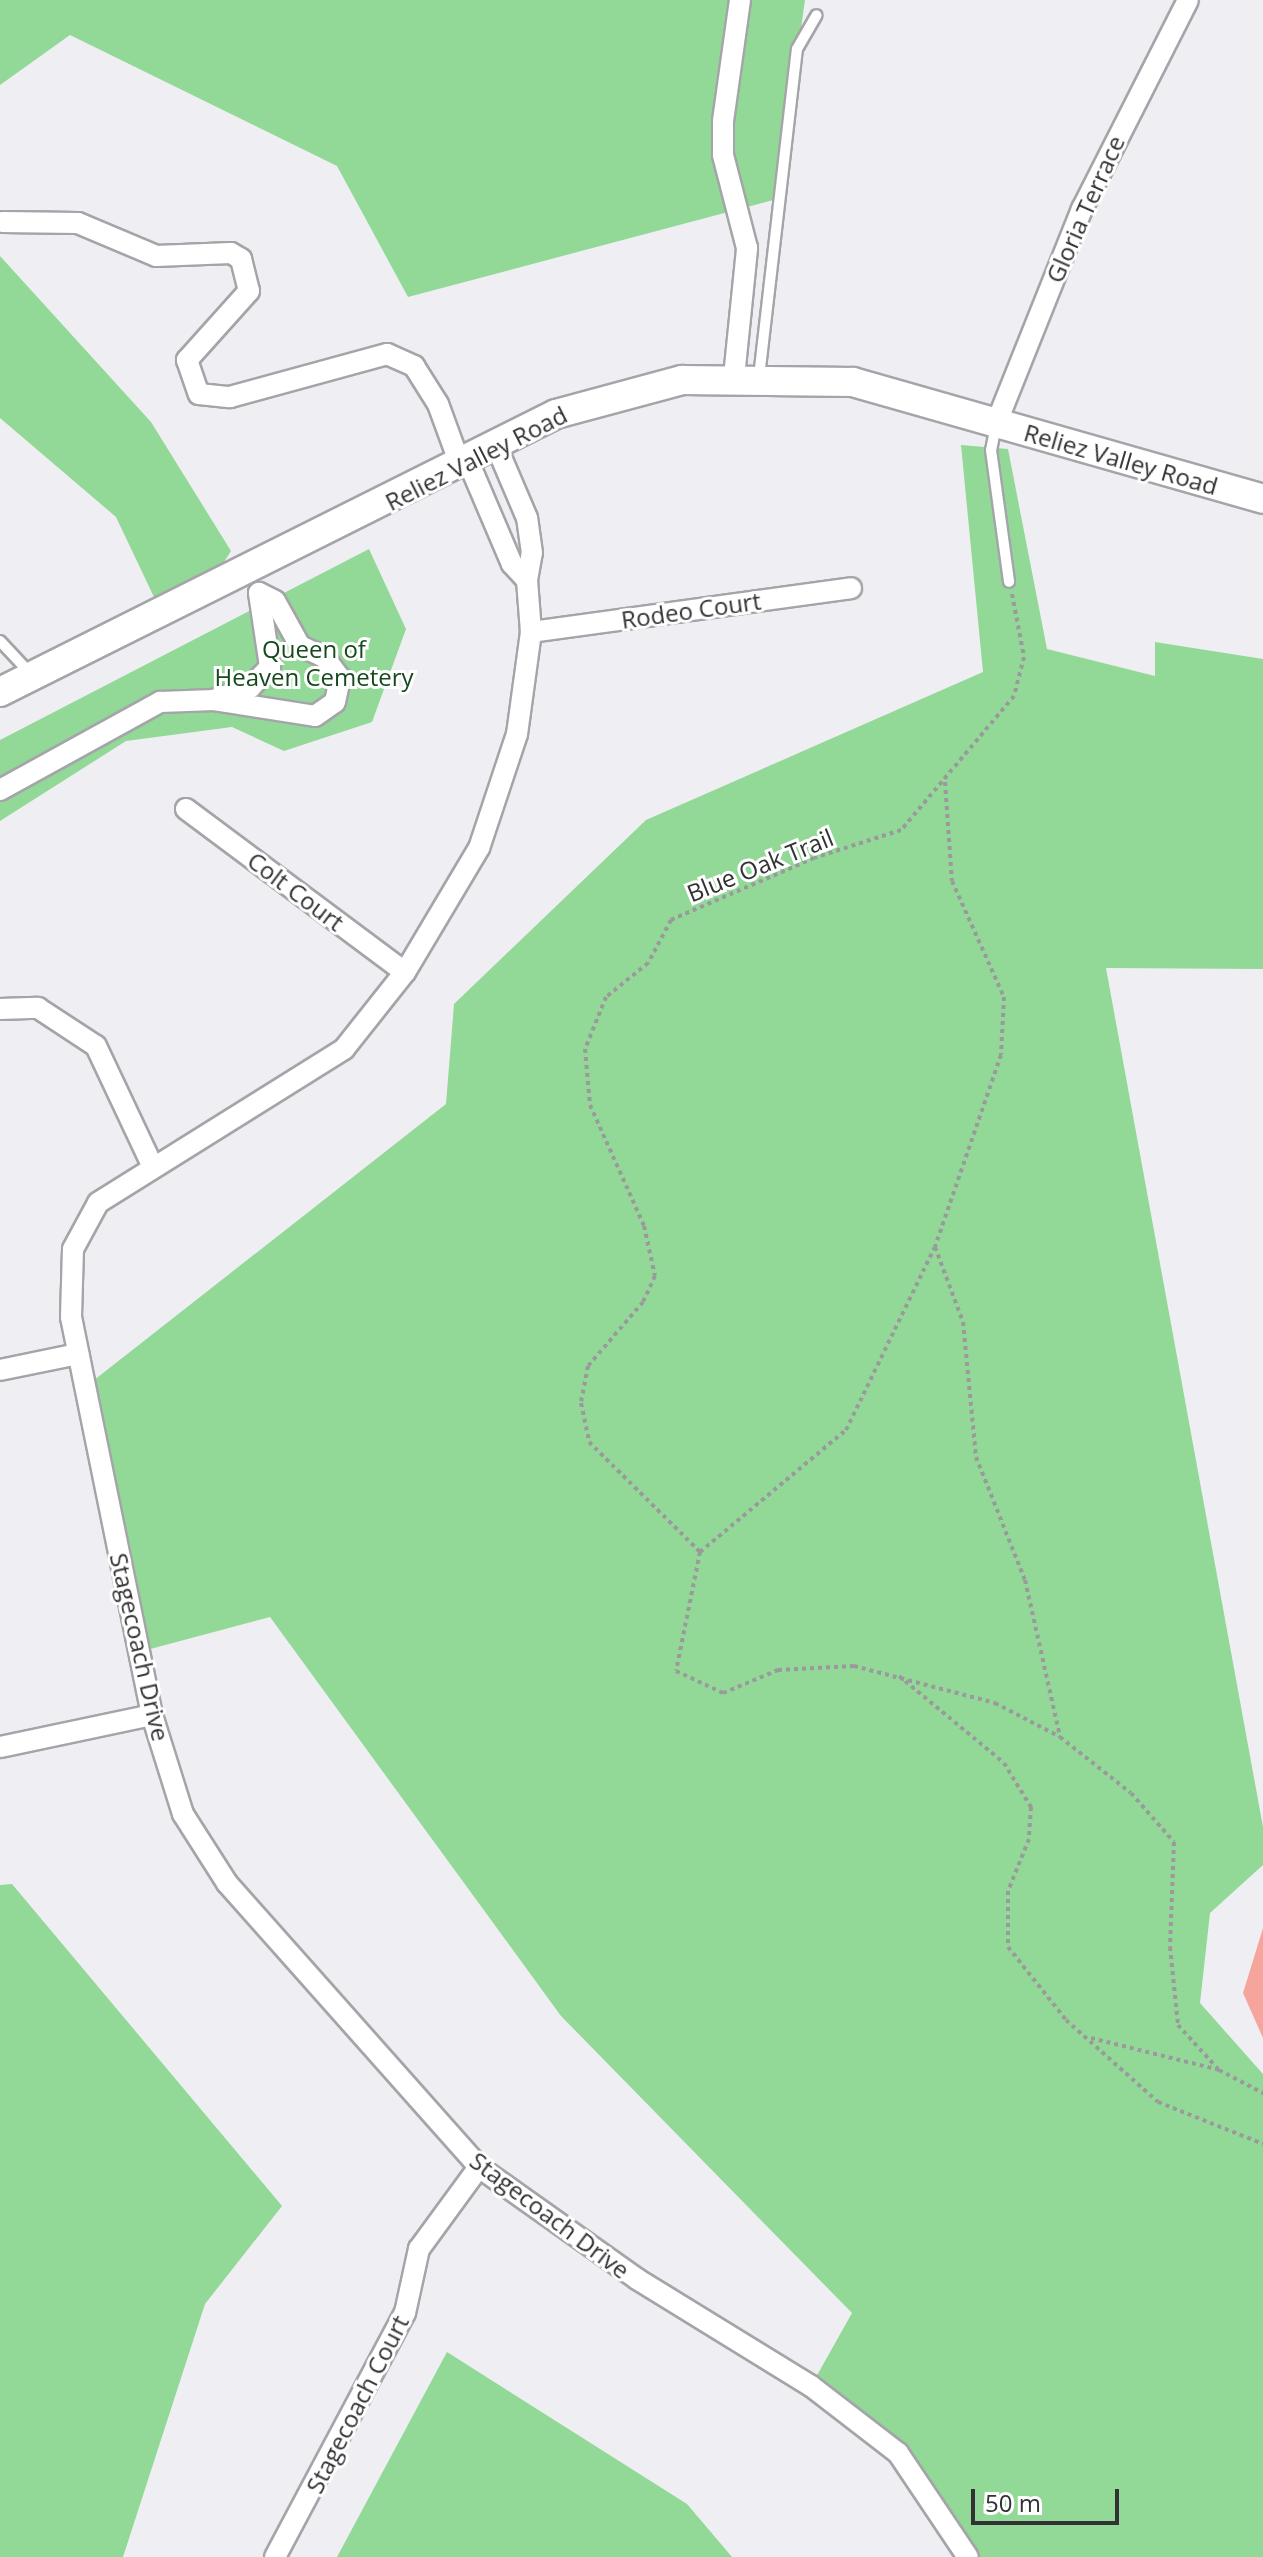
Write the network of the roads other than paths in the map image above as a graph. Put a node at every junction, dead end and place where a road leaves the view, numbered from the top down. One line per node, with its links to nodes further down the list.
1 (740, 0): 5 (street)
2 (1188, 0): 6 (street, Gloria Terrace)
3 (817, 15): 5 (lane)
4 (2, 222): 8 (street, Stagecoach Drive)
5 (746, 377): 6 (main road, Reliez Valley Road); 7 (main road, Reliez Valley Road)
6 (996, 424): 9 (main road, Reliez Valley Road); 13 (lane)
7 (495, 443): 8 (main road, Reliez Valley Road); 10 (street, Stagecoach Drive)
8 (464, 463): 11 (street, Stagecoach Drive); 14 (main road, Reliez Valley Road)
9 (1263, 499)
10 (527, 518): 11 (street); 12 (street, Stagecoach Drive)
11 (500, 527): 12 (street, Stagecoach Drive)
12 (527, 580): 16 (street, Stagecoach Drive)
13 (1009, 582)
14 (253, 583): 18 (street); 19 (street); 20 (main road, Reliez Valley Road)
15 (851, 588): 16 (street, Rodeo Court)
16 (531, 632): 25 (street, Stagecoach Drive)
17 (0, 641): 20 (lane)
18 (300, 646): 19 (street); 22 (street)
19 (273, 658): 22 (street)
20 (34, 678): 21 (main road, Reliez Valley Road)
21 (0, 692)
22 (214, 700): 23 (street)
23 (0, 790)
24 (186, 809): 25 (street, Colt Court)
25 (405, 972): 27 (street, Stagecoach Drive)
26 (0, 1009): 27 (street)
27 (152, 1165): 28 (street, Stagecoach Drive)
28 (78, 1354): 29 (street); 30 (street, Stagecoach Drive)
29 (0, 1370)
30 (152, 1715): 31 (street); 32 (street, Stagecoach Drive)
31 (0, 1747)
32 (479, 2167): 33 (street, Stagecoach Court); 34 (street, Stagecoach Drive)
33 (275, 2557)
34 (968, 2557)

